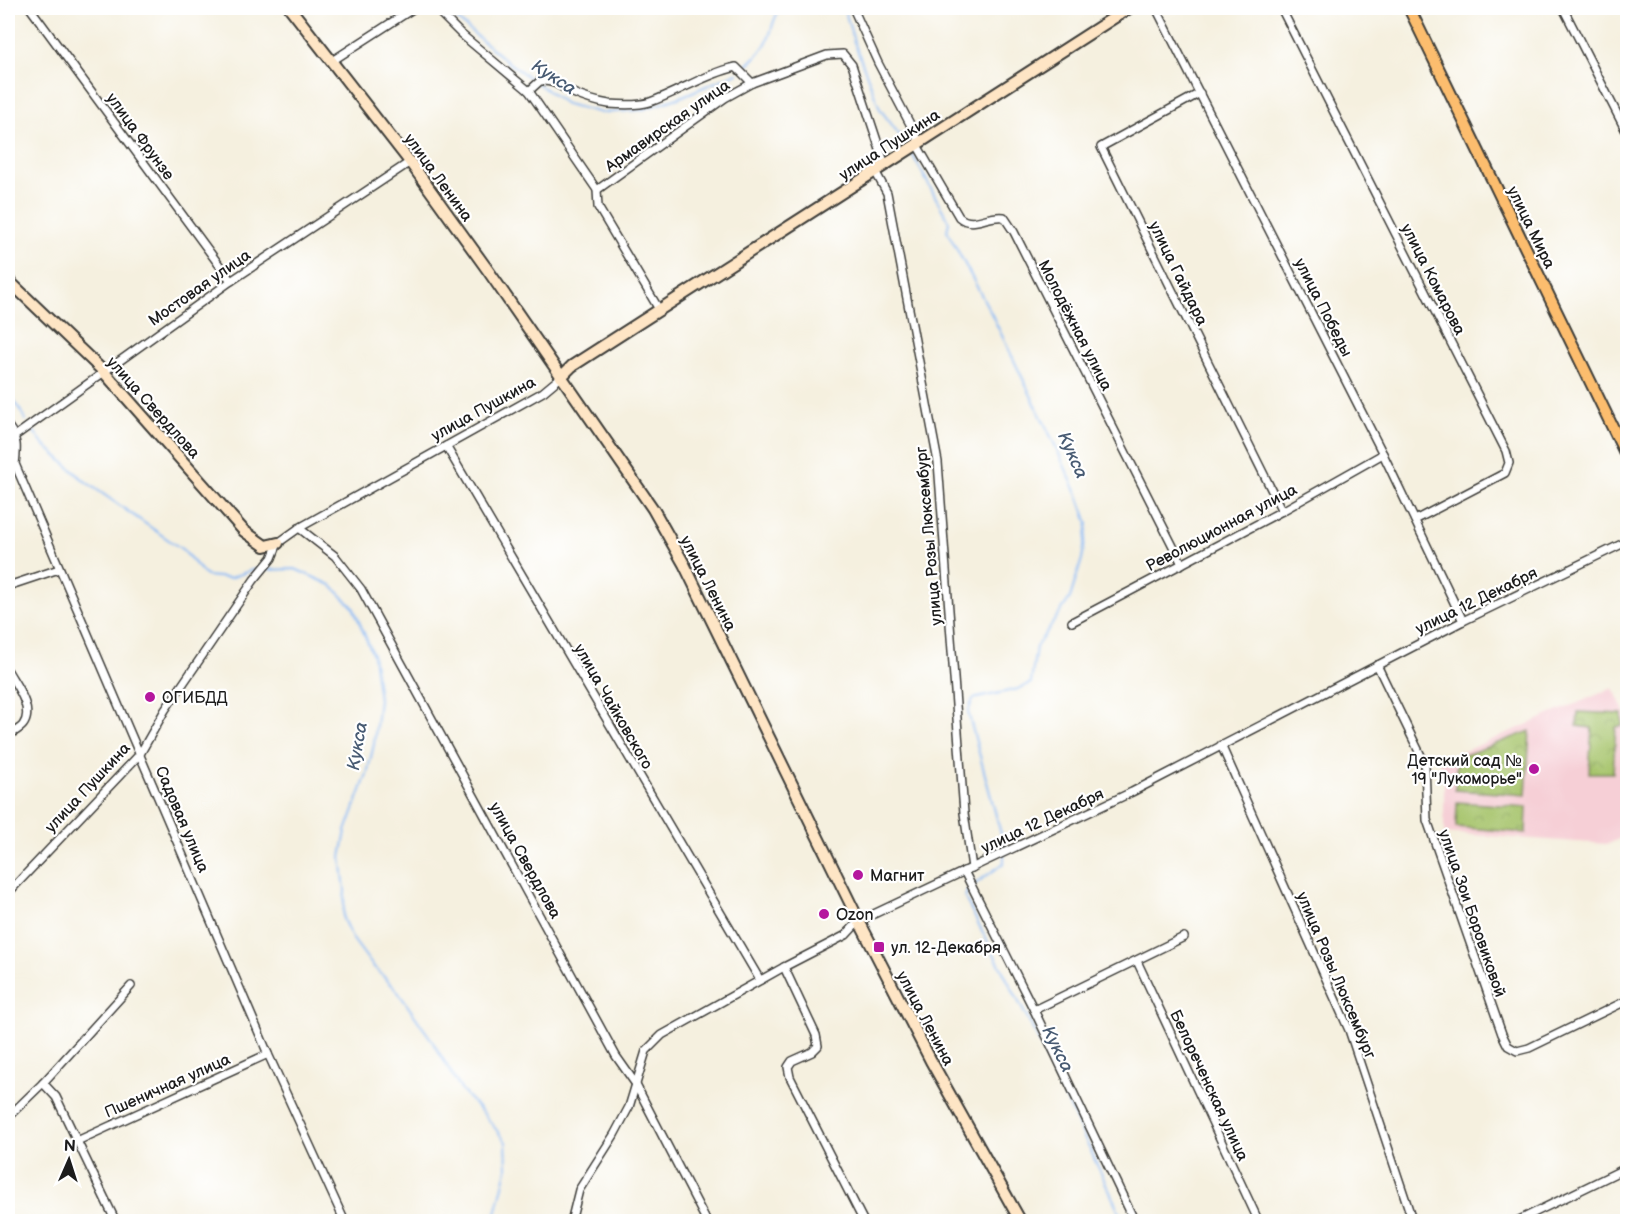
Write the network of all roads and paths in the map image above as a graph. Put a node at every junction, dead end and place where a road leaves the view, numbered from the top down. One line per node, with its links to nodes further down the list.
1 (30, 8): 21 (street, улица Фрунзе)
2 (290, 8): 11 (street, улица Ленина)
3 (414, 8): 11 (street)
4 (435, 8): 13 (street, Армавирская улица)
5 (853, 8): 16 (street)
6 (1129, 8): 16 (street, улица Пушкина)
7 (1156, 8): 14 (street, улица Победы)
8 (1281, 8): 32 (street, улица Комарова)
9 (1409, 8): 30 (main road, улица Мира)
10 (1563, 8): 15 (street)
11 (332, 61): 17 (street, улица Ленина)
12 (752, 83): 13 (street, Армавирская улица); 18 (street, Армавирская улица); 19 (street, Армавирская улица)
13 (535, 86): 19 (street, Армавирская улица)
14 (1200, 93): 29 (street, улица Победы); 31 (street, улица Гайдара)
15 (1628, 135)
16 (913, 148): 18 (street, улица Пушкина); 36 (street, Молодёжная улица)
17 (410, 162): 21 (street, Мостовая улица); 24 (street, улица Ленина)
18 (880, 168): 22 (street, улица Пушкина); 46 (street, улица Розы Люксембург)
19 (597, 190): 22 (street, Армавирская улица)
20 (8, 280): 23 (street, улица Свердлова)
21 (231, 281): 23 (street, Мостовая улица)
22 (660, 311): 24 (street, улица Пушкина)
23 (103, 371): 26 (street, Мостовая улица); 35 (street, улица Свердлова)
24 (561, 376): 28 (street, улица Пушкина); 49 (street, улица Ленина)
25 (8, 426): 26 (street)
26 (15, 436): 27 (street, Мостовая улица); 37 (street, Садовая улица)
27 (8, 441)
28 (446, 446): 33 (street, улица Пушкина); 53 (street, улица Чайковского)
29 (1383, 454): 31 (street, Революционная улица); 32 (street, улица Победы)
30 (1628, 459)
31 (1282, 511): 36 (street, Революционная улица)
32 (1415, 520): 39 (street, улица Победы)
33 (298, 528): 35 (street, улица Пушкина); 59 (street, улица Свердлова)
34 (1628, 541): 39 (street, улица 12 Декабря)
35 (279, 543): 45 (street, улица Пушкина)
36 (1182, 564): 40 (street, Революционная улица)
37 (59, 569): 38 (street); 45 (street, Садовая улица)
38 (8, 586)
39 (1463, 621): 41 (street, улица 12 Декабря)
40 (1072, 622)
41 (1377, 665): 44 (street, улица 12 Декабря); 55 (street, улица Зои Боровиковой)
42 (8, 671): 43 (street)
43 (8, 736)
44 (1221, 746): 46 (street, улица 12 Декабря); 71 (street, улица Розы Люксембург)
45 (140, 754): 48 (street, улица Пушкина); 57 (street, Садовая улица)
46 (972, 868): 47 (street, улица 12 Декабря)
47 (964, 872): 49 (street, улица 12 Декабря); 56 (street)
48 (8, 893)
49 (859, 921): 52 (street, улица 12 Декабря); 68 (street, улица Ленина)
50 (1184, 937): 51 (street)
51 (1137, 961): 56 (street); 70 (street, Белореченская улица)
52 (784, 967): 53 (street, улица 12 Декабря); 67 (street)
53 (760, 980): 59 (street, улица 12 Декабря)
54 (131, 986): 58 (street)
55 (1628, 1000)
56 (1034, 1010): 69 (street)
57 (268, 1054): 61 (street, Пшеничная улица); 64 (street, Садовая улица)
58 (44, 1083): 60 (street); 61 (street)
59 (635, 1083): 65 (street, улица 12 Декабря); 66 (street, улица Свердлова)
60 (8, 1117)
61 (77, 1141): 63 (street)
62 (1628, 1167): 72 (street)
63 (116, 1221)
64 (345, 1221)
65 (571, 1221)
66 (707, 1221)
67 (864, 1221)
68 (1021, 1221)
69 (1135, 1221)
70 (1260, 1221)
71 (1413, 1221)
72 (1515, 1221)

